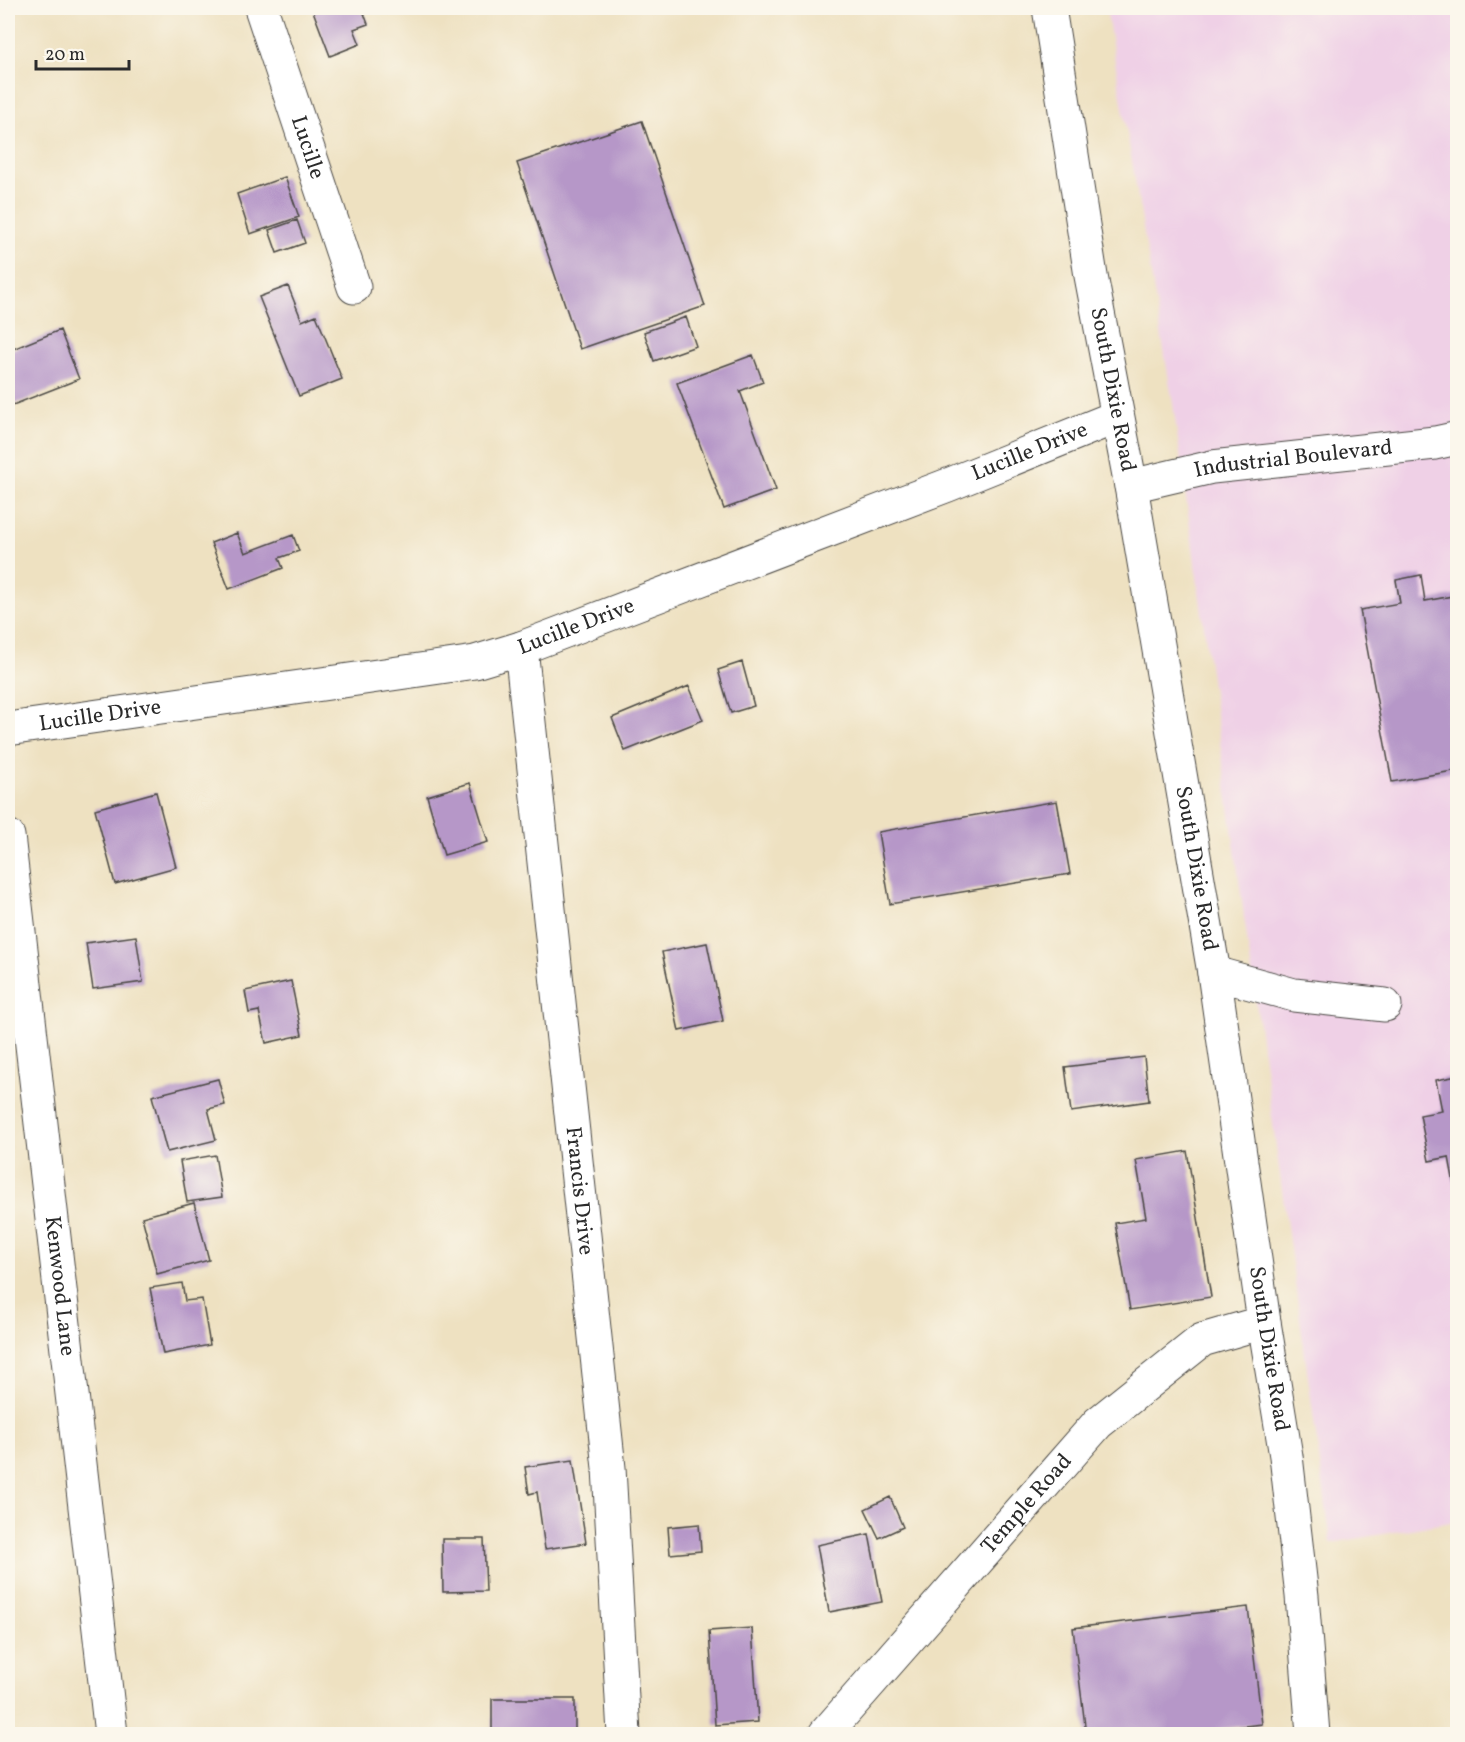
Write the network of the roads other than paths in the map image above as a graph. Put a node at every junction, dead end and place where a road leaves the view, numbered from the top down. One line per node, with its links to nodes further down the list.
1 (261, 8): 3 (street, Lucille)
2 (1049, 8): 4 (street, South Dixie Road)
3 (354, 287)
4 (1116, 417): 6 (street, South Dixie Road); 7 (street, Lucille Drive)
5 (1458, 438): 6 (street, Industrial Boulevard)
6 (1131, 486): 10 (street, South Dixie Road)
7 (521, 648): 8 (street, Lucille Drive); 14 (street, Francis Drive)
8 (8, 729)
9 (8, 836): 13 (street, Kenwood Lane)
10 (1214, 973): 11 (street); 12 (street, South Dixie Road)
11 (1385, 1005)
12 (1263, 1322): 15 (street, Temple Road); 16 (street, South Dixie Road)
13 (111, 1734)
14 (624, 1734)
15 (825, 1734)
16 (1313, 1734)

